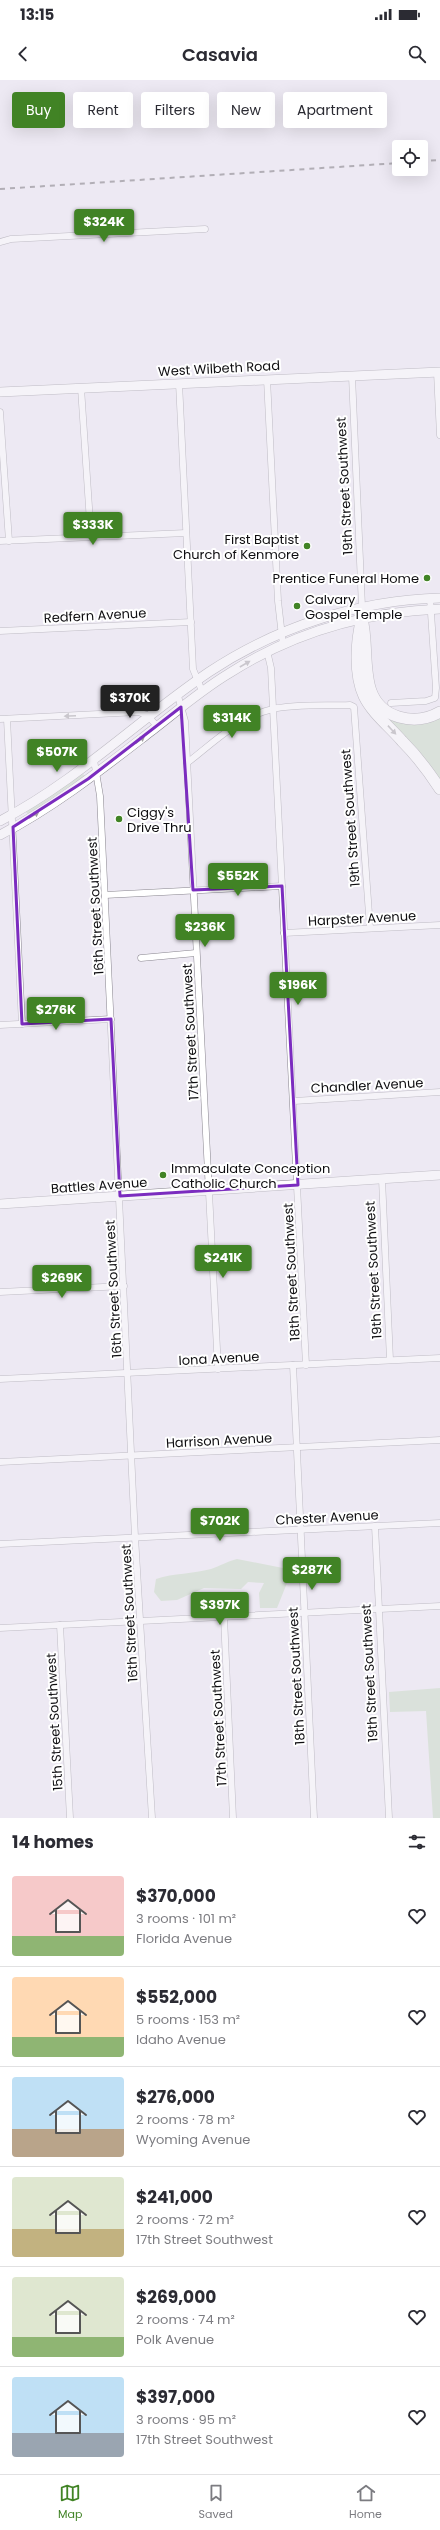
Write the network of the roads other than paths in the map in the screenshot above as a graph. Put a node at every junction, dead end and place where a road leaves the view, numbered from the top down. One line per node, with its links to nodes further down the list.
1 (205, 229): 2 (street)
2 (0, 242)
3 (438, 372): 4 (main road, West Wilbeth Road); 10 (street)
4 (352, 376): 5 (main road, West Wilbeth Road); 18 (street, 19th Street Southwest)
5 (267, 379): 6 (main road, West Wilbeth Road); 21 (street)
6 (179, 383): 7 (main road, West Wilbeth Road); 11 (street)
7 (81, 388): 8 (main road, West Wilbeth Road); 12 (street)
8 (0, 392)
9 (0, 412): 14 (street)
10 (440, 435)
11 (186, 532): 12 (street); 19 (street)
12 (91, 537): 14 (street)
13 (0, 541): 14 (street)
14 (9, 541)
15 (430, 598): 16 (main road); 17 (street); 18 (main road)
16 (440, 598)
17 (436, 609): 18 (main road); 27 (street)
18 (362, 613): 21 (main road); 22 (main road); 30 (highway); 38 (highway, one-way to 38)
19 (191, 622): 20 (street, Redfern Avenue); 24 (street)
20 (0, 631)
21 (282, 633): 22 (street); 24 (main road)
22 (283, 645): 23 (main road)
23 (267, 651): 25 (main road, one-way to 23); 29 (street, 18th Street Southwest)
24 (198, 681): 25 (street); 26 (main road)
25 (202, 691): 28 (main road)
26 (178, 696): 28 (street, 17th Street Southwest); 31 (main road)
27 (390, 703)
28 (181, 708): 34 (main road); 36 (street, 17th Street Southwest)
29 (273, 709): 36 (street); 43 (street, 18th Street Southwest); 47 (street, 19th Street Southwest)
30 (440, 712)
31 (149, 717): 33 (street, one-way to 33); 34 (street); 35 (main road)
32 (0, 719): 33 (street)
33 (7, 719): 39 (street)
34 (157, 726): 37 (main road, one-way to 34)
35 (94, 760): 37 (street, 16th Street Southwest); 39 (main road)
36 (187, 762): 44 (street, 17th Street Southwest)
37 (97, 773): 41 (main road, one-way to 37); 45 (street, 16th Street Southwest)
38 (440, 789)
39 (13, 814): 40 (main road); 41 (street)
40 (0, 821)
41 (14, 827): 42 (main road); 52 (street)
42 (0, 835)
43 (282, 886): 44 (street); 48 (street, 18th Street Southwest)
44 (193, 890): 45 (street); 49 (street, 17th Street Southwest)
45 (105, 895): 51 (street, 16th Street Southwest)
46 (440, 925): 47 (street, Harpster Avenue)
47 (370, 928): 48 (street, Harpster Avenue)
48 (284, 934): 55 (street, 18th Street Southwest)
49 (196, 953): 50 (street); 59 (street, 17th Street Southwest)
50 (141, 958)
51 (111, 1020): 52 (street); 60 (street, 16th Street Southwest)
52 (22, 1024): 53 (street)
53 (0, 1025)
54 (440, 1092): 55 (street, Chandler Avenue)
55 (294, 1101): 58 (street, 18th Street Southwest)
56 (440, 1175): 57 (main road, Battles Avenue)
57 (382, 1179): 58 (main road, Battles Avenue); 65 (street, 19th Street Southwest)
58 (298, 1185): 59 (main road, Battles Avenue); 67 (street, 18th Street Southwest)
59 (209, 1191): 60 (main road, Battles Avenue); 68 (street, 17th Street Southwest)
60 (120, 1196): 61 (main road, Battles Avenue); 62 (street, 16th Street Southwest)
61 (0, 1204)
62 (124, 1286): 63 (street); 69 (street, 16th Street Southwest)
63 (0, 1292)
64 (440, 1358): 65 (street, Iona Avenue)
65 (390, 1360): 67 (street, Iona Avenue)
66 (293, 1365): 67 (street, Iona Avenue); 68 (street, Iona Avenue); 72 (street, 18th Street Southwest)
67 (306, 1365)
68 (218, 1369): 69 (street, Iona Avenue)
69 (128, 1373): 70 (street, Iona Avenue); 73 (street, 16th Street Southwest)
70 (0, 1379)
71 (440, 1440): 72 (street, Harrison Avenue)
72 (297, 1447): 73 (street, Harrison Avenue); 77 (street, 18th Street Southwest)
73 (132, 1456): 74 (street, Harrison Avenue); 78 (street, 16th Street Southwest)
74 (0, 1462)
75 (440, 1523): 76 (street, Chester Avenue)
76 (375, 1526): 77 (street, Chester Avenue); 81 (street, 19th Street Southwest)
77 (300, 1529): 78 (street, Chester Avenue); 82 (street, 18th Street Southwest)
78 (135, 1537): 79 (street, Chester Avenue); 84 (street, 16th Street Southwest)
79 (0, 1544)
80 (440, 1606): 81 (street)
81 (380, 1609): 82 (street); 91 (street, 19th Street Southwest)
82 (304, 1613): 83 (street); 90 (street, 18th Street Southwest)
83 (224, 1617): 84 (street); 89 (street, 17th Street Southwest)
84 (140, 1621): 85 (street); 88 (street, 16th Street Southwest)
85 (60, 1625): 86 (street); 87 (street, 15th Street Southwest)
86 (0, 1628)
87 (70, 1818)
88 (152, 1818)
89 (233, 1818)
90 (314, 1818)
91 (389, 1818)

